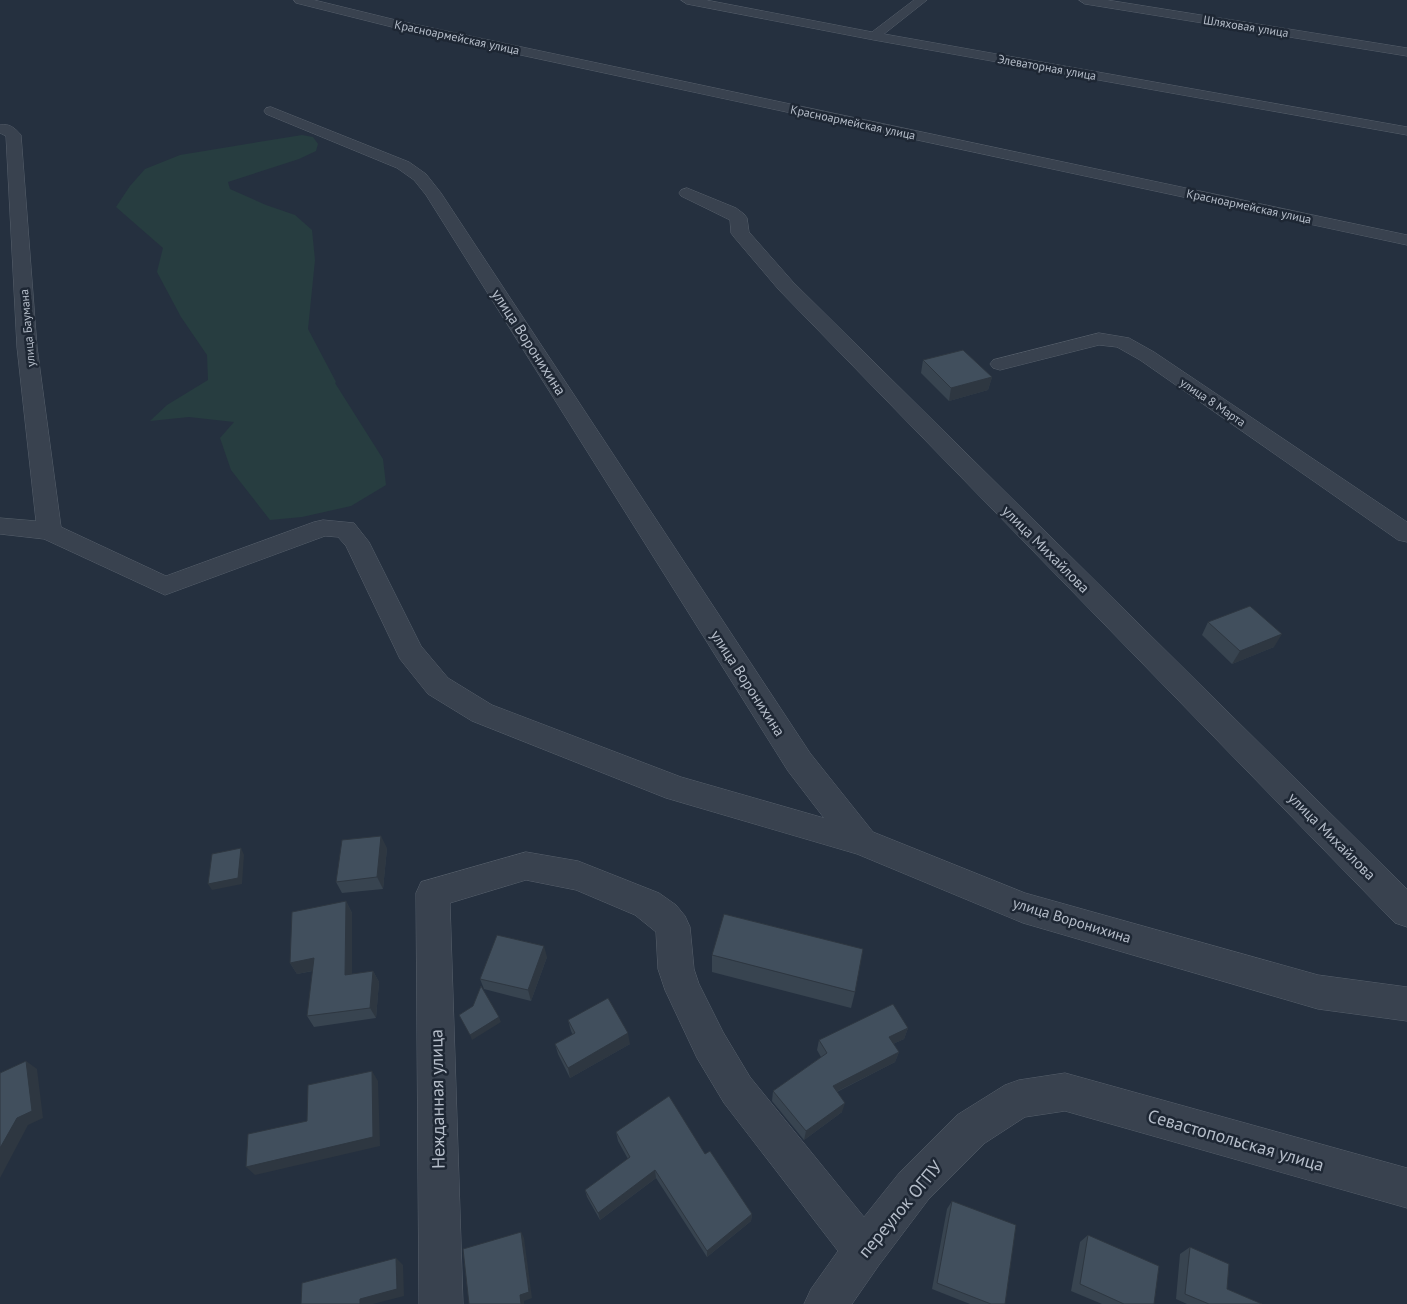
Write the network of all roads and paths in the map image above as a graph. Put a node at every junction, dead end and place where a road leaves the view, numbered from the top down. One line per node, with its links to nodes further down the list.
1 (300, 0): 11 (street, Красноармейская улица)
2 (687, 0): 5 (street, Элеваторная улица)
3 (921, 0): 5 (street)
4 (1085, 0): 6 (street, Шляховая улица)
5 (874, 36): 9 (street, Элеваторная улица)
6 (1407, 52)
7 (271, 111): 16 (street, улица Воронихина)
8 (2, 129): 14 (street, улица Баумана)
9 (1407, 131)
10 (687, 193): 17 (street, улица Михайлова)
11 (1407, 240)
12 (1000, 364): 15 (street, улица 8 Марта)
13 (0, 526): 14 (street)
14 (50, 531): 16 (street)
15 (1407, 534)
16 (862, 842): 18 (street, улица Воронихина)
17 (1407, 912)
18 (1407, 1004)
19 (1065, 1092): 20 (street, Севастопольская улица); 21 (street, переулок ОГПУ)
20 (1407, 1188)
21 (864, 1250): 22 (street, Нежданная улица); 23 (street, переулок ОГПУ)
22 (441, 1304)
23 (826, 1304)

